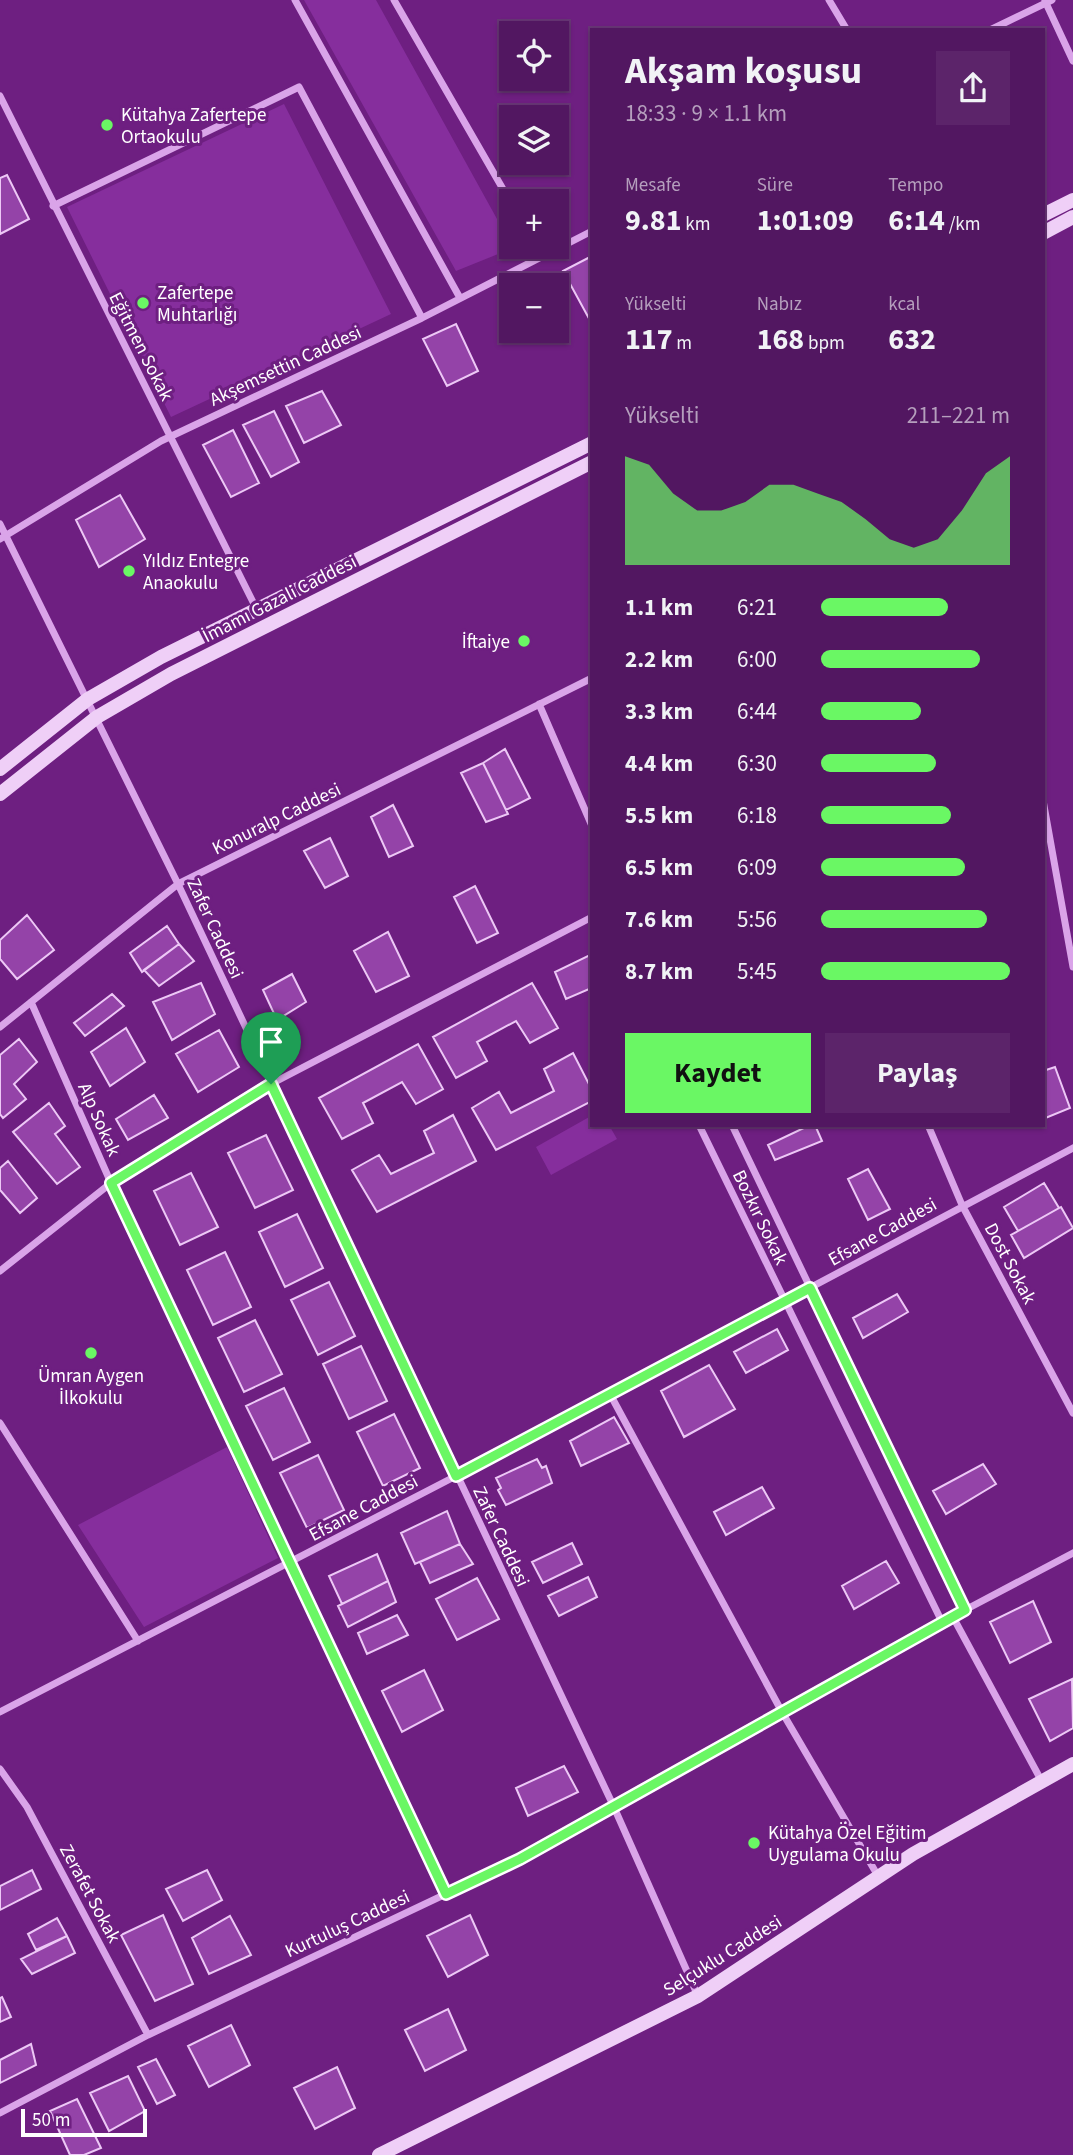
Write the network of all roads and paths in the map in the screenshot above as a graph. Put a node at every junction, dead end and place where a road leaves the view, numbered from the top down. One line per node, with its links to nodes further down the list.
1 (295, 0): 18 (street)
2 (394, 0): 9 (street)
3 (830, 0): 5 (street)
4 (1047, 1): 6 (street); 7 (street)
5 (846, 28)
6 (994, 28)
7 (1073, 61)
8 (0, 96): 11 (street, Eğitmen Sokak)
9 (503, 189)
10 (1073, 200): 12 (main road)
11 (53, 206): 19 (street); 20 (street, Eğitmen Sokak)
12 (1045, 214)
13 (1073, 217): 15 (main road)
14 (590, 232): 16 (street, Akşemsettin Caddesi)
15 (1045, 232)
16 (569, 243)
17 (538, 259): 18 (street, Akşemsettin Caddesi)
18 (460, 298): 19 (street, Akşemsettin Caddesi)
19 (422, 318): 20 (street, Akşemsettin Caddesi)
20 (170, 437): 24 (street, Akşemsettin Caddesi); 25 (street, Eğitmen Sokak)
21 (590, 444): 25 (main road, İmamı Gazali Caddesi)
22 (590, 463): 29 (main road, İmamı Gazali Caddesi)
23 (0, 524): 24 (street, Zafer Caddesi)
24 (3, 537): 27 (street, Zafer Caddesi)
25 (257, 610): 27 (main road, İmamı Gazali Caddesi)
26 (590, 679): 28 (street, Konuralp Caddesi)
27 (88, 699): 29 (street, Zafer Caddesi); 30 (main road, İmamı Gazali Caddesi)
28 (539, 704): 33 (street); 34 (street, Konuralp Caddesi)
29 (97, 717): 31 (main road, İmamı Gazali Caddesi); 34 (street, Zafer Caddesi)
30 (0, 769)
31 (0, 794)
32 (1045, 811): 36 (street)
33 (590, 821)
34 (178, 884): 37 (street, Konuralp Caddesi); 39 (street, Zafer Caddesi)
35 (590, 918): 39 (street)
36 (1072, 964)
37 (31, 1002): 38 (street, Konuralp Caddesi); 44 (street, Alp Sokak)
38 (0, 1027)
39 (271, 1084): 44 (street); 52 (street, Zafer Caddesi)
40 (700, 1127): 48 (street, Bozkır Sokak)
41 (733, 1127): 47 (street, Bozkır Sokak)
42 (929, 1127): 45 (street, Dost Sokak)
43 (1073, 1148): 45 (street, Efsane Caddesi)
44 (111, 1183): 46 (street); 54 (street, Alp Sokak)
45 (962, 1205): 47 (street, Efsane Caddesi); 50 (street, Dost Sokak)
46 (0, 1271)
47 (810, 1288): 48 (street, Efsane Caddesi); 55 (street, Bozkır Sokak)
48 (784, 1301): 49 (street, Efsane Caddesi); 57 (street, Bozkır Sokak)
49 (610, 1394): 52 (street, Efsane Caddesi); 60 (street)
50 (1073, 1413)
51 (0, 1423): 58 (street)
52 (456, 1476): 54 (street, Efsane Caddesi); 64 (street, Zafer Caddesi)
53 (1073, 1553): 55 (street, Kurtuluş Caddesi)
54 (290, 1563): 58 (street, Efsane Caddesi); 66 (street, Alp Sokak)
55 (965, 1610): 56 (street, Kurtuluş Caddesi)
56 (953, 1617): 57 (street, Kurtuluş Caddesi); 63 (street)
57 (943, 1624): 60 (street, Kurtuluş Caddesi)
58 (138, 1641): 59 (street, Efsane Caddesi)
59 (0, 1712)
60 (782, 1712): 64 (street, Kurtuluş Caddesi); 65 (street)
61 (1073, 1764): 63 (main road, Selçuklu Caddesi)
62 (0, 1769): 68 (street, Zerafet Sokak)
63 (1041, 1780): 65 (main road, Selçuklu Caddesi)
64 (613, 1805): 66 (street, Kurtuluş Caddesi); 67 (street, Zafer Caddesi)
65 (878, 1877): 67 (main road, Selçuklu Caddesi)
66 (446, 1894): 68 (street, Kurtuluş Caddesi)
67 (698, 1996): 70 (main road, Selçuklu Caddesi)
68 (148, 2035): 69 (street, Kurtuluş Caddesi)
69 (0, 2113)
70 (379, 2155)

